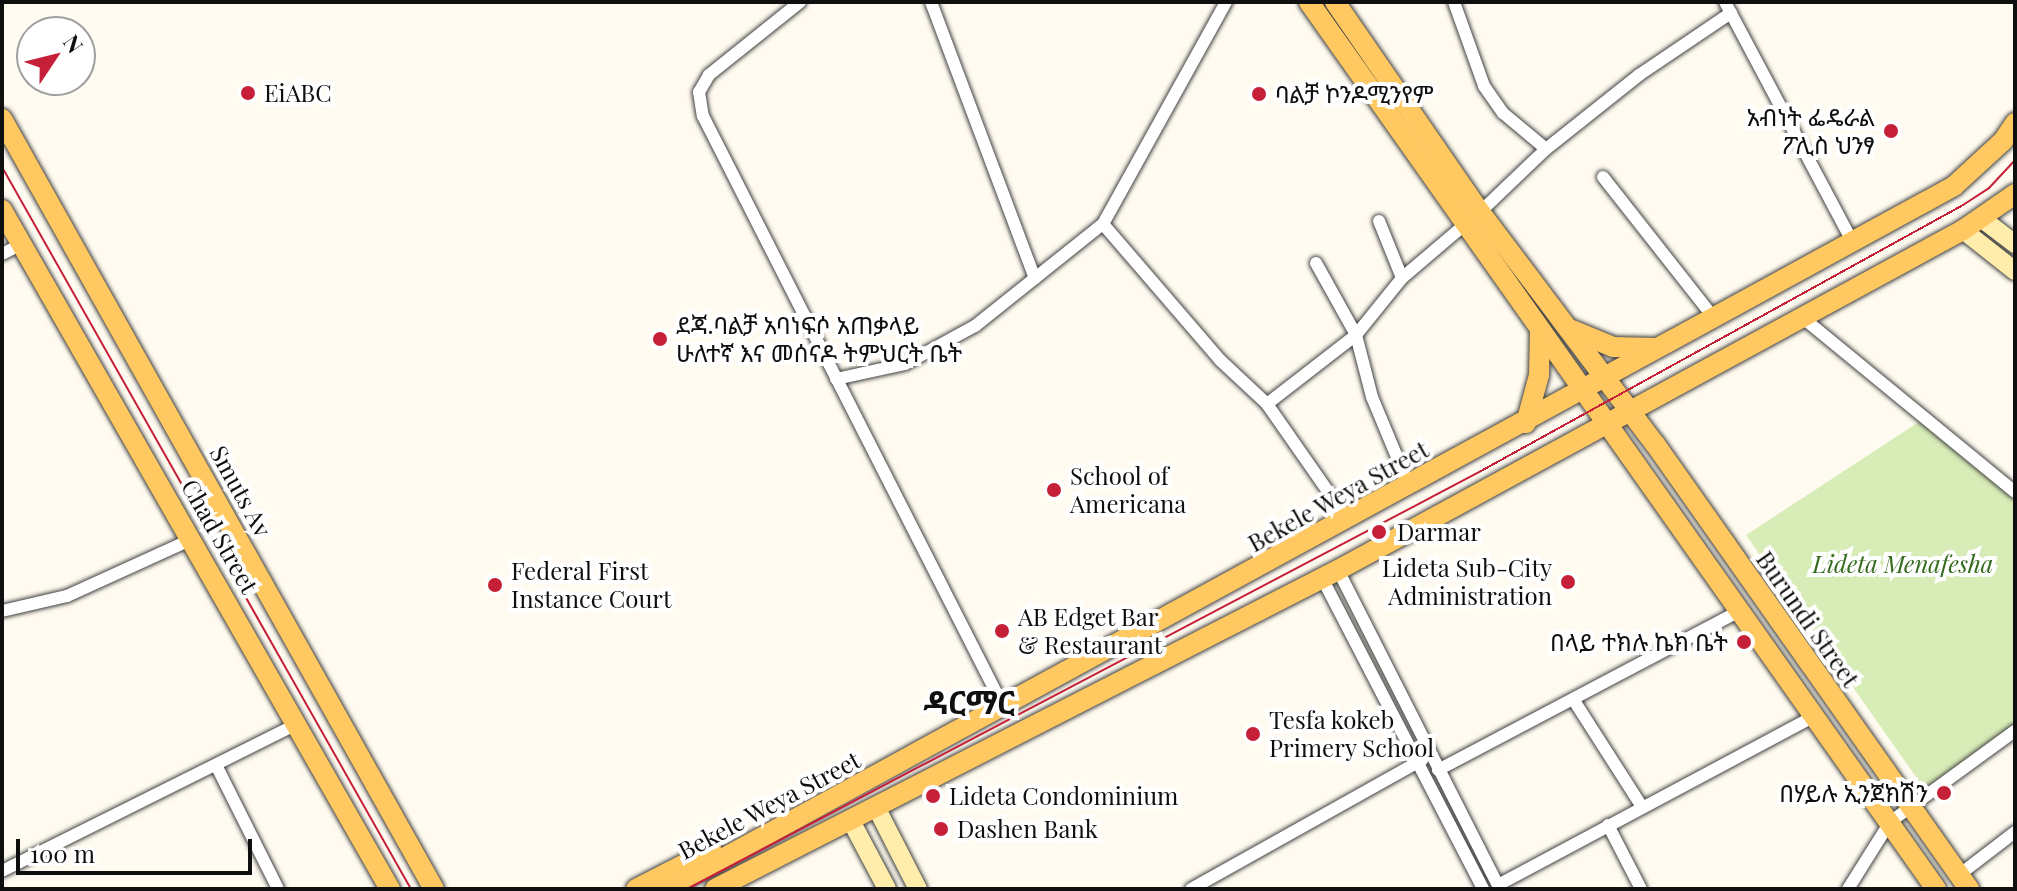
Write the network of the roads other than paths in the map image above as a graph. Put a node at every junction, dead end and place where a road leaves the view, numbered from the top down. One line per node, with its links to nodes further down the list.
1 (800, 2): 35 (street)
2 (931, 2): 26 (street)
3 (1226, 2): 17 (street)
4 (1309, 2): 18 (main road)
5 (1335, 2): 14 (main road, Burundi Street)
6 (1454, 2): 10 (street)
7 (1728, 7): 10 (street); 20 (street)
8 (2, 119): 71 (main road, Smuts Av)
9 (2015, 123): 20 (main road, Bekele Weya Street)
10 (1546, 149): 14 (street)
11 (1603, 177): 28 (street)
12 (2015, 194): 15 (main road, Bekele Weya Street)
13 (2, 210): 21 (main road, Chad Street)
14 (1480, 212): 30 (main road, Burundi Street)
15 (1981, 218): 19 (main road, Bekele Weya Street); 22 (street)
16 (1379, 221): 27 (street)
17 (1103, 224): 26 (street); 37 (street)
18 (1463, 226): 27 (street); 31 (main road)
19 (1963, 230): 25 (street); 29 (main road, Bekele Weya Street)
20 (1852, 241): 28 (main road, Bekele Weya Street)
21 (22, 244): 23 (street); 44 (main road, Chad Street)
22 (2015, 244)
23 (2, 254)
24 (1316, 263): 32 (street)
25 (2015, 271)
26 (1035, 278): 35 (street)
27 (1402, 278): 32 (street)
28 (1714, 318): 33 (main road, Bekele Weya Street)
29 (1803, 318): 38 (main road, Bekele Weya Street); 42 (street)
30 (1572, 330): 33 (main road); 34 (main road, Burundi Street)
31 (1540, 331): 36 (main road); 39 (main road)
32 (1356, 335): 37 (street); 41 (street)
33 (1661, 348): 34 (main road, Bekele Weya Street)
34 (1606, 378): 36 (main road, Bekele Weya Street); 38 (main road, Burundi Street)
35 (836, 379): 49 (street)
36 (1584, 391): 39 (main road, Bekele Weya Street); 40 (main road)
37 (1267, 404): 43 (street)
38 (1630, 411): 40 (main road, Bekele Weya Street); 60 (main road, Burundi Street)
39 (1526, 423): 41 (main road, Bekele Weya Street)
40 (1608, 423): 45 (main road, Bekele Weya Street); 47 (main road)
41 (1409, 486): 43 (main road, Bekele Weya Street)
42 (2015, 492)
43 (1348, 520): 49 (main road, Bekele Weya Street)
44 (192, 539): 46 (street); 51 (main road, Chad Street)
45 (1330, 574): 54 (street); 55 (street); 58 (main road, Bekele Weya Street)
46 (2, 611)
47 (1739, 611): 48 (street); 50 (main road)
48 (1573, 699): 57 (street); 59 (street)
49 (1004, 708): 52 (main road, Bekele Weya Street)
50 (1814, 716): 59 (street); 62 (main road)
51 (297, 724): 56 (street); 70 (main road, Chad Street)
52 (965, 730): 72 (main road); 73 (main road, Bekele Weya Street)
53 (2015, 731): 60 (street)
54 (1431, 755): 55 (street); 57 (street)
55 (1417, 763): 78 (street); 79 (street)
56 (217, 767): 66 (street); 69 (street)
57 (1438, 770): 68 (street)
58 (876, 807): 61 (main road, Bekele Weya Street); 77 (street)
59 (1642, 807): 63 (street)
60 (1909, 808): 62 (street); 67 (main road, Burundi Street)
61 (850, 819): 64 (main road, Bekele Weya Street); 76 (street)
62 (1890, 822): 81 (street); 82 (main road)
63 (1608, 825): 68 (street); 80 (street)
64 (831, 830): 74 (main road, Bekele Weya Street); 75 (main road)
65 (2015, 832): 67 (street)
66 (2, 871)
67 (1964, 882)
68 (1499, 887)
69 (278, 889)
70 (390, 889)
71 (434, 889)
72 (636, 889)
73 (667, 889)
74 (715, 889)
75 (744, 889)
76 (887, 889)
77 (918, 889)
78 (1191, 889)
79 (1483, 889)
80 (1641, 889)
81 (1848, 889)
82 (1936, 889)

